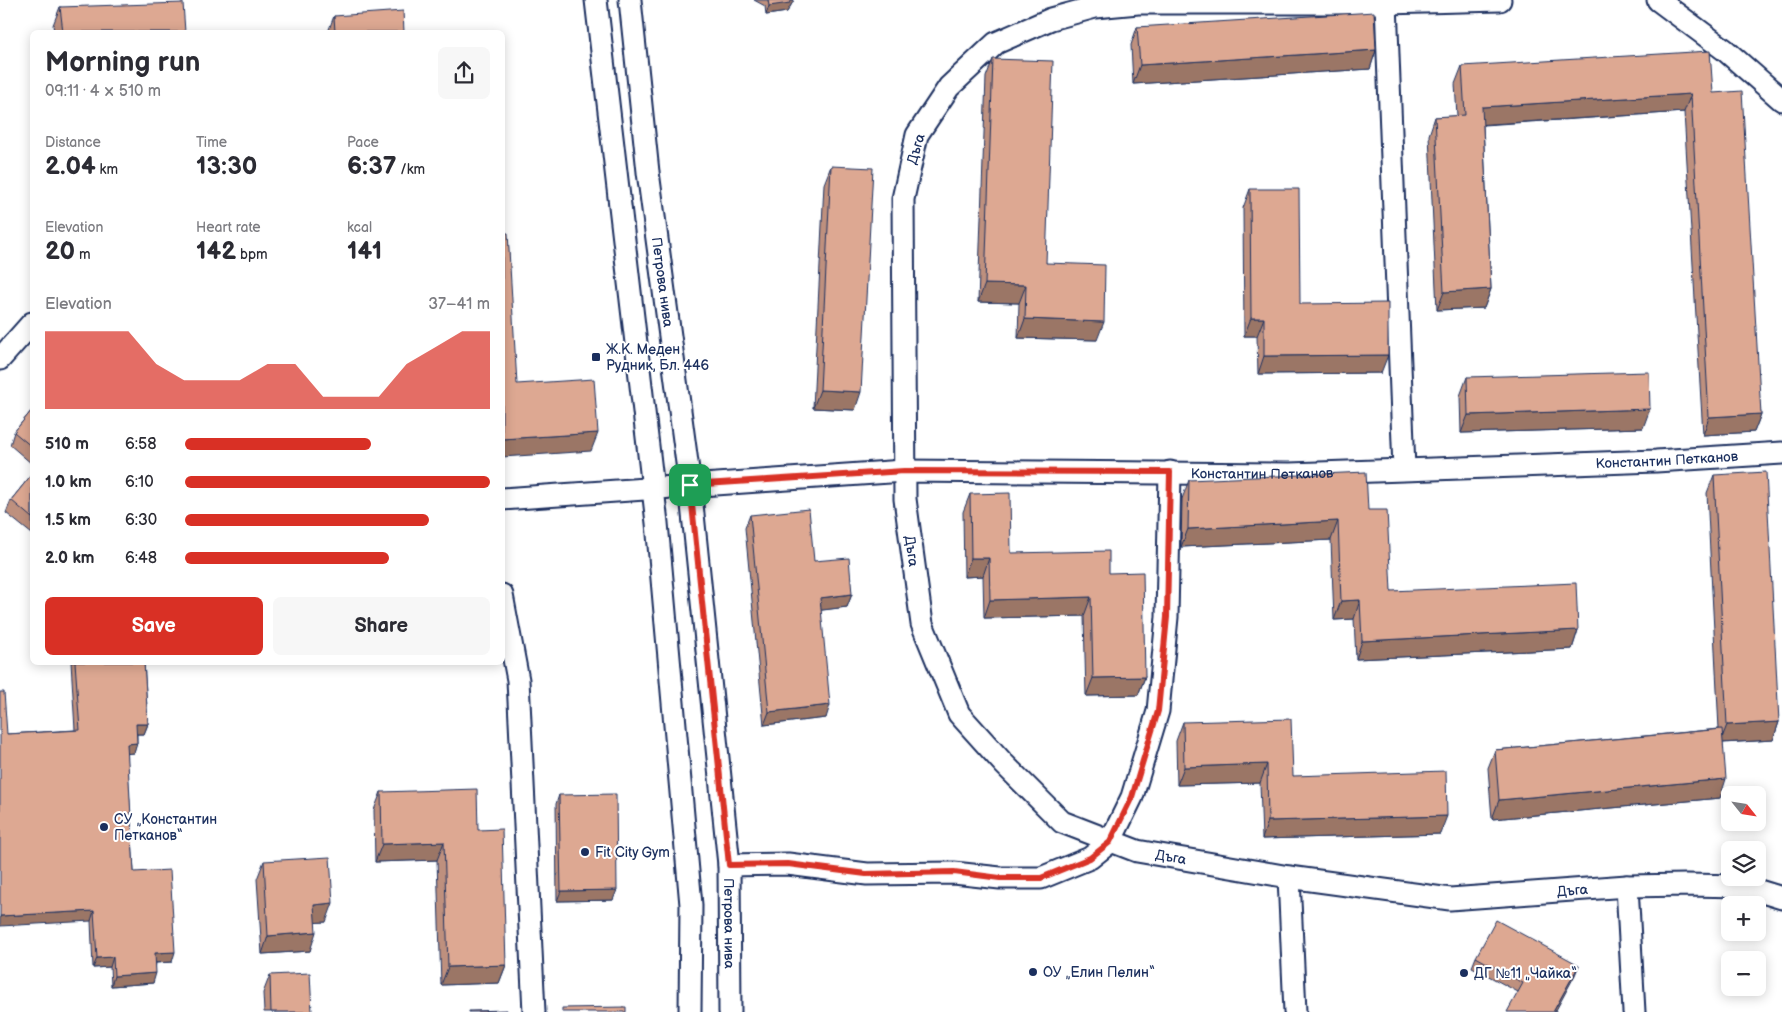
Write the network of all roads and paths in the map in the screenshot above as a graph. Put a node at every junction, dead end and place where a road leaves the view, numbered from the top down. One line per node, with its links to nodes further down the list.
1 (596, 0): 14 (street)
2 (630, 0): 13 (street, Петрова нива)
3 (1500, 0): 5 (street, Дъга)
4 (1658, 0): 6 (street)
5 (1386, 3): 10 (street); 11 (street, Дъга)
6 (1782, 100)
7 (30, 325): 8 (street)
8 (0, 360)
9 (1782, 452): 10 (street, Константин Петканов)
10 (1404, 469): 12 (street, Константин Петканов)
11 (904, 471): 12 (street, Константин Петканов); 13 (street, Константин Петканов); 17 (street, Дъга)
12 (1170, 472): 17 (street)
13 (690, 485): 14 (street, Константин Петканов); 18 (street, Петрова нива)
14 (654, 488): 15 (street, Константин Петканов); 23 (street)
15 (505, 499)
16 (505, 611): 22 (street)
17 (1110, 842): 18 (street); 19 (street, Дъга)
18 (729, 865): 24 (street, Петрова нива)
19 (1289, 877): 20 (street, Дъга); 25 (street)
20 (1627, 886): 21 (street, Дъга); 26 (street)
21 (1782, 898)
22 (534, 1012)
23 (690, 1012)
24 (730, 1012)
25 (1295, 1012)
26 (1634, 1012)

